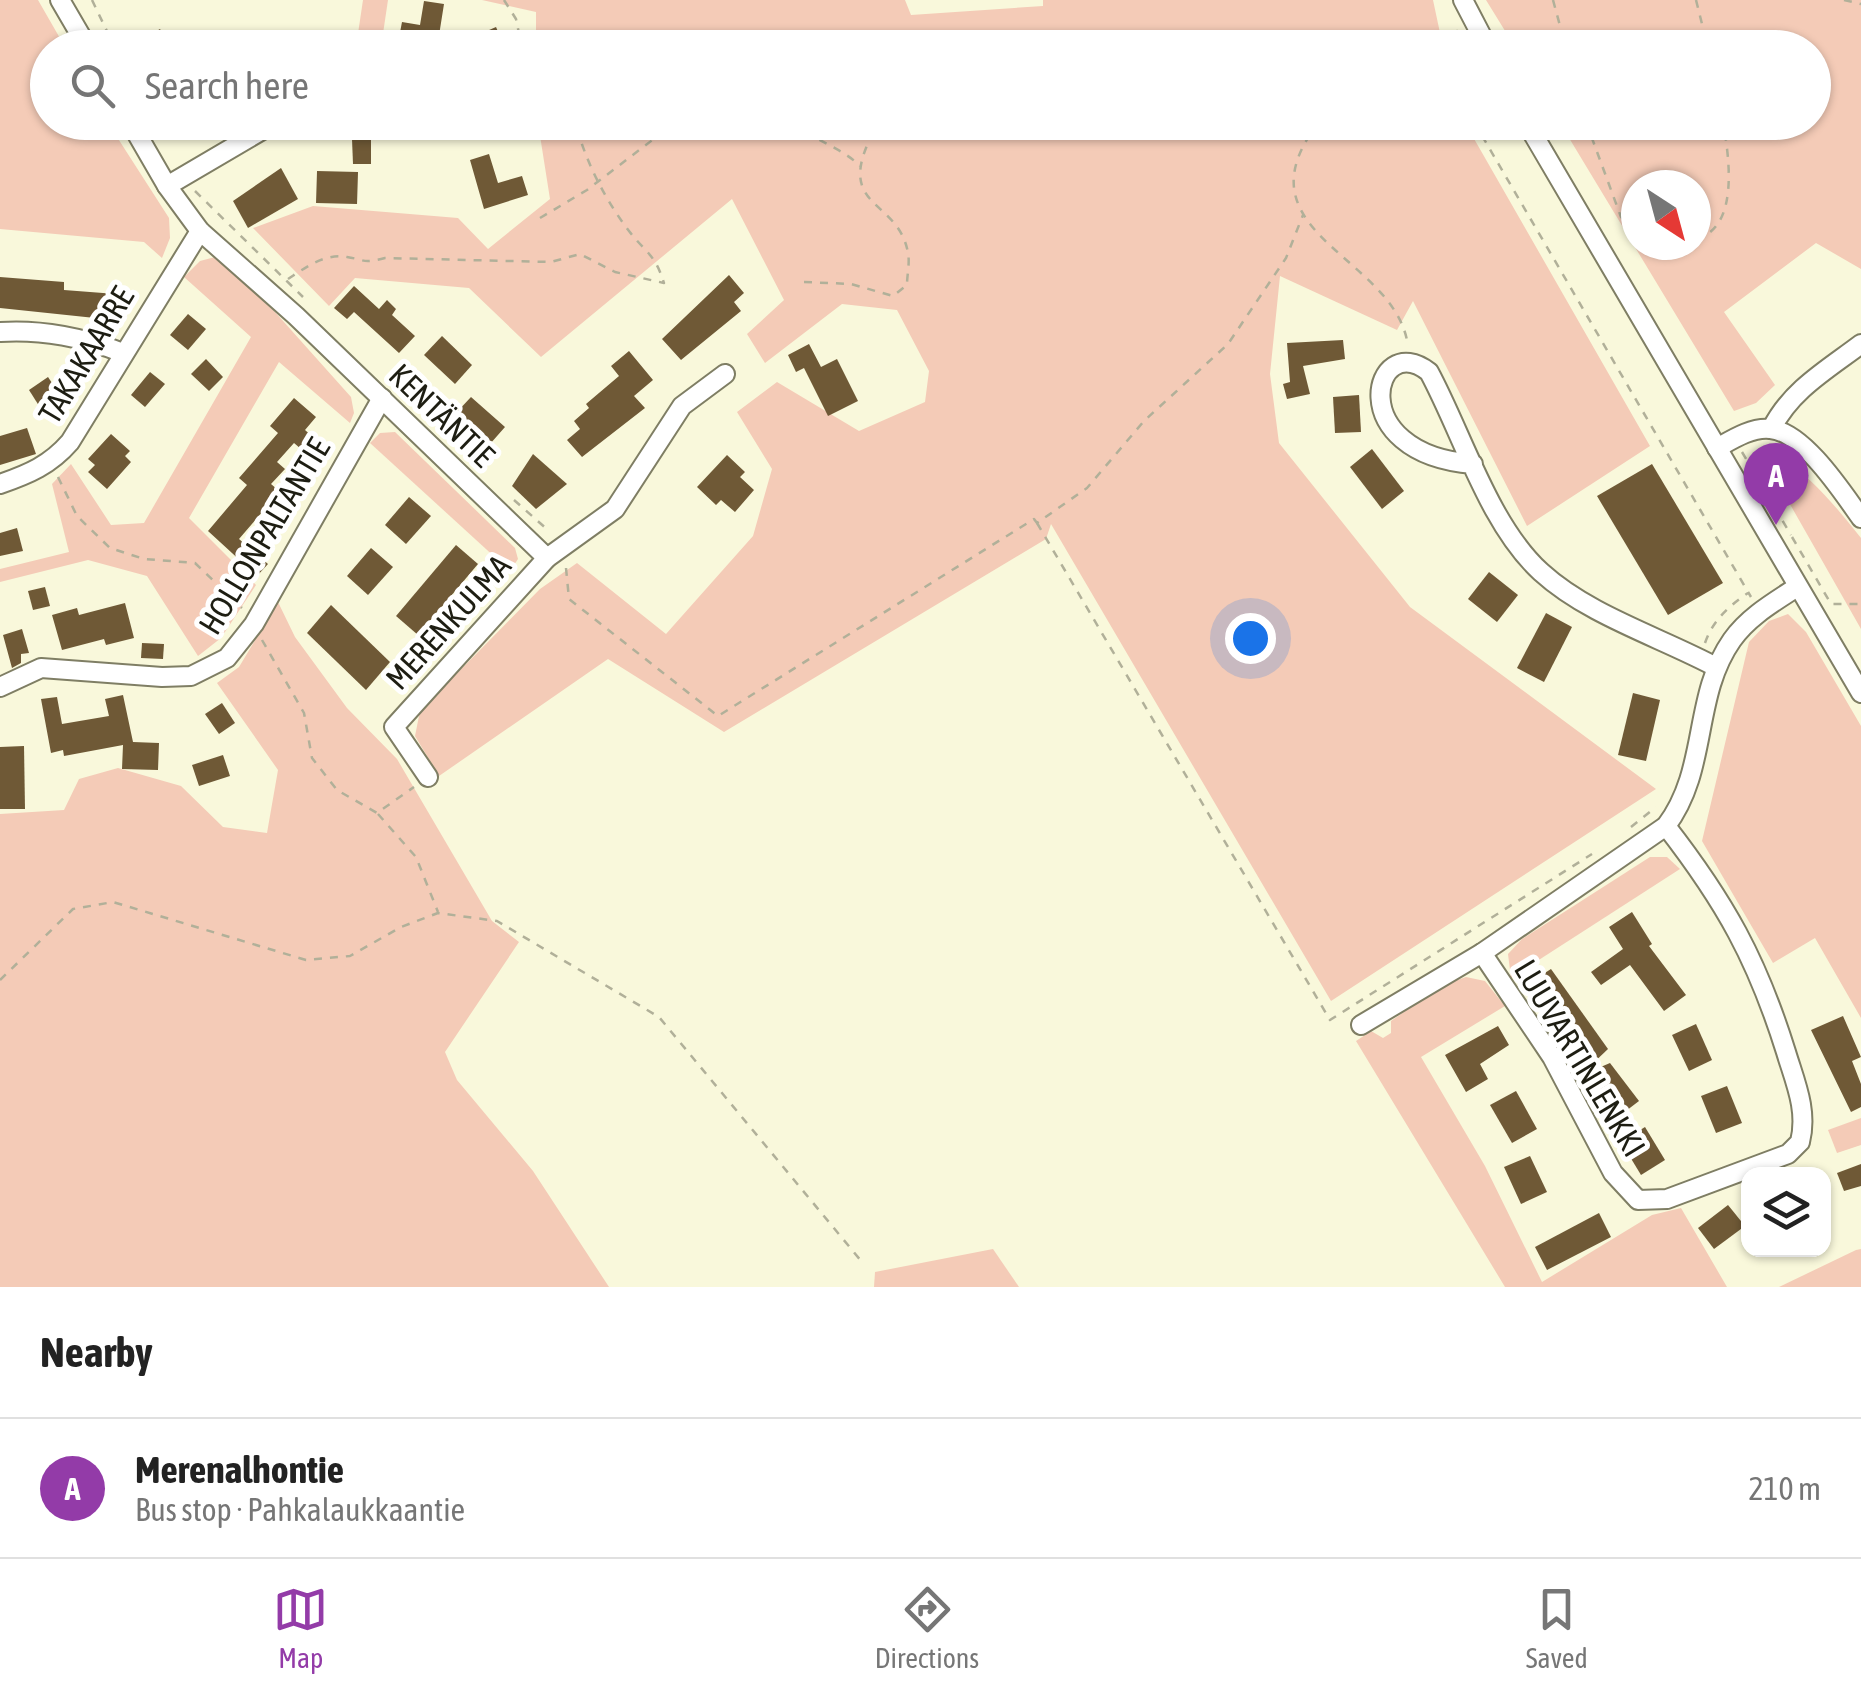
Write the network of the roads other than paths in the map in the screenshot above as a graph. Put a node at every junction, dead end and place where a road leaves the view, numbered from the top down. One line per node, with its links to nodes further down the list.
1 (60, 0): 3 (street)
2 (1463, 0): 4 (street)
3 (78, 30)
4 (1479, 30)
5 (140, 140): 8 (street, KENTÄNTIE)
6 (245, 140): 8 (street)
7 (1537, 140): 16 (street)
8 (167, 186): 9 (street, KENTÄNTIE)
9 (200, 231): 12 (street, TAKAKAARRE); 14 (street, KENTÄNTIE)
10 (0, 332): 12 (street)
11 (1861, 344): 15 (street)
12 (123, 354): 18 (street, TAKAKAARRE)
13 (725, 374): 20 (street)
14 (382, 398): 20 (street, KENTÄNTIE); 23 (street, HOLLONPALTANTIE)
15 (1772, 428): 16 (street); 19 (street)
16 (1726, 443): 21 (street)
17 (1473, 464): 17 (street); 22 (street)
18 (0, 484)
19 (1861, 518)
20 (546, 558): 25 (street, MERENKULMA)
21 (1797, 587): 22 (street); 24 (street)
22 (1707, 662): 26 (street)
23 (0, 687)
24 (1861, 693)
25 (428, 777)
26 (1666, 826): 27 (street); 27 (street, LUUVARTINLENKKI)
27 (1482, 953): 28 (street)
28 (1360, 1024)

